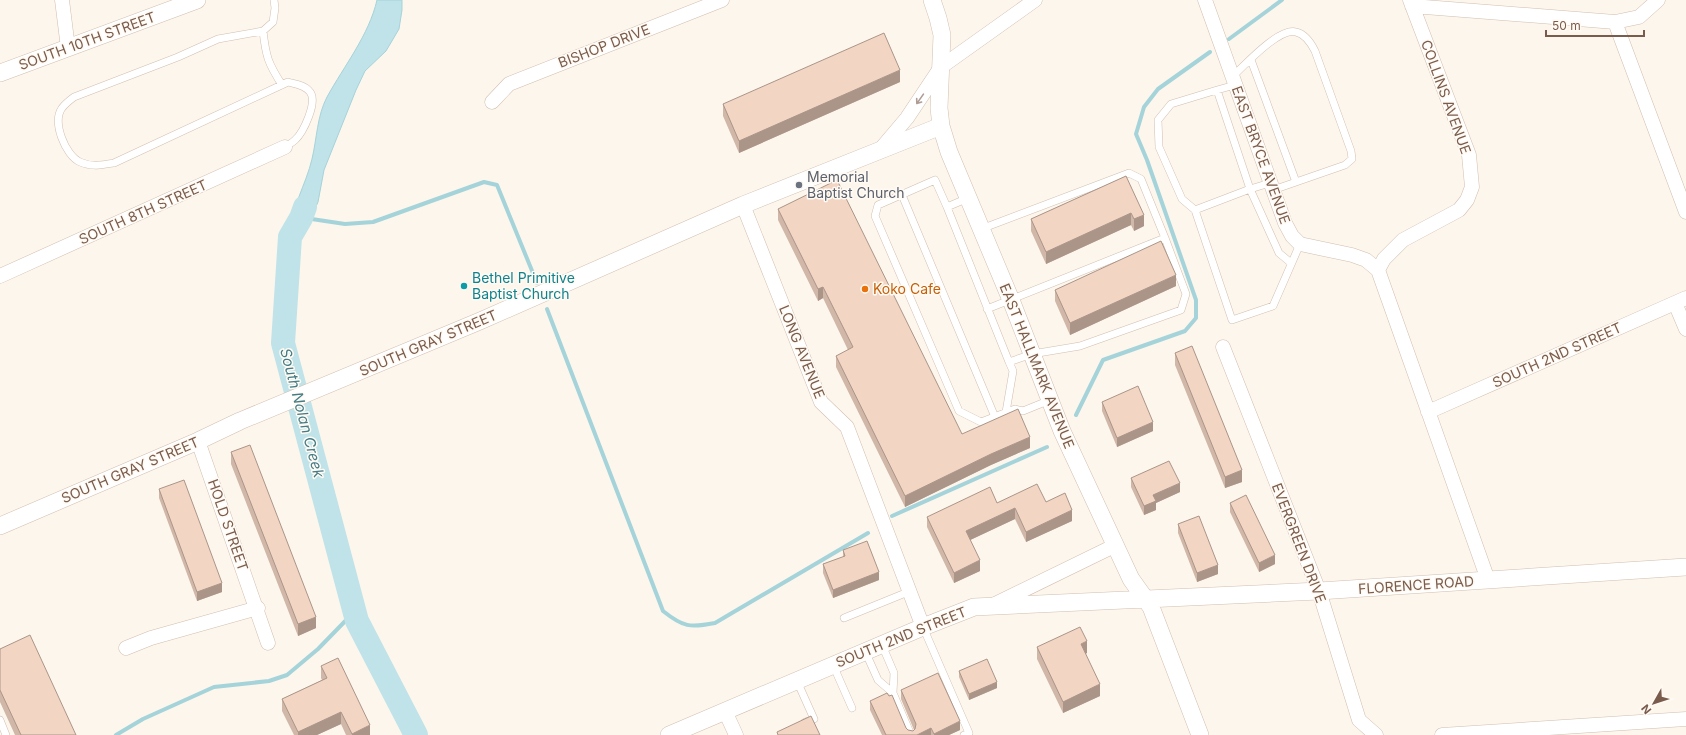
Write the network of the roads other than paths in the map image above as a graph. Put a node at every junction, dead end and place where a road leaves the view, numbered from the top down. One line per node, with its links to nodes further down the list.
1 (62, 0): 12 (street)
2 (196, 0): 12 (street, SOUTH 10TH STREET)
3 (274, 0): 11 (lane)
4 (722, 0): 19 (street, BISHOP DRIVE)
5 (932, 0): 14 (street, EAST HALLMARK AVENUE)
6 (1034, 0): 14 (street, SOUTH GRAY STREET)
7 (1205, 0): 16 (street, EAST BRYCE AVENUE)
8 (1658, 0): 10 (street)
9 (1411, 3): 10 (street); 36 (street, COLLINS AVENUE)
10 (1615, 22): 31 (street)
11 (263, 31): 17 (lane); 17 (lane)
12 (68, 48): 15 (street, SOUTH 10TH STREET)
13 (1251, 60): 16 (lane); 23 (lane); 23 (lane)
14 (941, 67): 20 (street, EAST HALLMARK AVENUE); 22 (street, SOUTH GRAY STREET, one-way to 22)
15 (0, 73)
16 (1234, 81): 18 (lane); 24 (street, EAST BRYCE AVENUE)
17 (282, 85): 21 (lane)
18 (1216, 90): 25 (lane); 30 (lane)
19 (492, 102)
20 (941, 126): 22 (street, SOUTH GRAY STREET); 27 (street, EAST HALLMARK AVENUE)
21 (285, 147): 37 (street, SOUTH 8TH STREET)
22 (879, 151): 28 (street, SOUTH GRAY STREET)
23 (1296, 182): 24 (lane)
24 (1271, 186): 25 (lane); 34 (street, EAST BRYCE AVENUE)
25 (1250, 189): 30 (lane); 35 (lane)
26 (902, 195): 29 (lane); 48 (lane); 48 (lane)
27 (968, 198): 29 (lane); 32 (street, EAST HALLMARK AVENUE)
28 (743, 205): 49 (street, SOUTH GRAY STREET); 55 (street, LONG AVENUE)
29 (947, 208): 40 (lane)
30 (1195, 210): 35 (lane)
31 (1686, 212)
32 (981, 229): 33 (lane); 38 (street, EAST HALLMARK AVENUE)
33 (1165, 238): 38 (lane); 43 (lane)
34 (1300, 244): 35 (lane); 36 (street)
35 (1291, 263)
36 (1378, 270): 47 (street)
37 (0, 276)
38 (1011, 300): 40 (lane); 43 (street, EAST HALLMARK AVENUE)
39 (1680, 300): 41 (street); 47 (street, SOUTH 2ND STREET)
40 (987, 309): 44 (lane)
41 (1686, 330)
42 (1223, 347): 54 (street, EVERGREEN DRIVE)
43 (1032, 354): 44 (lane); 45 (street, EAST HALLMARK AVENUE)
44 (1008, 362): 46 (lane)
45 (1050, 400): 46 (lane); 51 (street, EAST HALLMARK AVENUE)
46 (1006, 412): 48 (lane)
47 (1428, 412): 53 (street)
48 (995, 417)
49 (198, 441): 50 (street, SOUTH GRAY STREET); 58 (street, HOLD STREET)
50 (0, 526)
51 (1116, 546): 56 (street, EAST HALLMARK AVENUE); 57 (street)
52 (1686, 567): 53 (street, FLORENCE ROAD)
53 (1488, 580): 54 (street, FLORENCE ROAD)
54 (1319, 591): 56 (street, FLORENCE ROAD); 79 (street, EVERGREEN DRIVE)
55 (908, 592): 59 (lane); 60 (street, LONG AVENUE)
56 (1146, 600): 57 (street, SOUTH 2ND STREET); 78 (street, EAST HALLMARK AVENUE)
57 (989, 607): 60 (street, SOUTH 2ND STREET)
58 (258, 608): 61 (street, HOLD STREET); 63 (street)
59 (844, 618)
60 (923, 627): 62 (street, SOUTH 2ND STREET); 77 (lane)
61 (268, 643)
62 (881, 644): 64 (street, SOUTH 2ND STREET); 67 (lane)
63 (126, 648)
64 (866, 651): 65 (street, SOUTH 2ND STREET); 67 (lane)
65 (833, 665): 66 (street, SOUTH 2ND STREET); 68 (lane)
66 (797, 680): 69 (street, SOUTH 2ND STREET); 72 (lane)
67 (893, 693): 76 (lane)
68 (852, 708)
69 (725, 711): 74 (street, SOUTH 2ND STREET); 75 (street)
70 (1686, 719): 80 (street)
71 (0, 720): 73 (lane)
72 (801, 724)
73 (6, 735)
74 (669, 735)
75 (736, 735)
76 (911, 735)
77 (964, 735)
78 (1200, 735)
79 (1376, 735)
80 (1442, 735)

